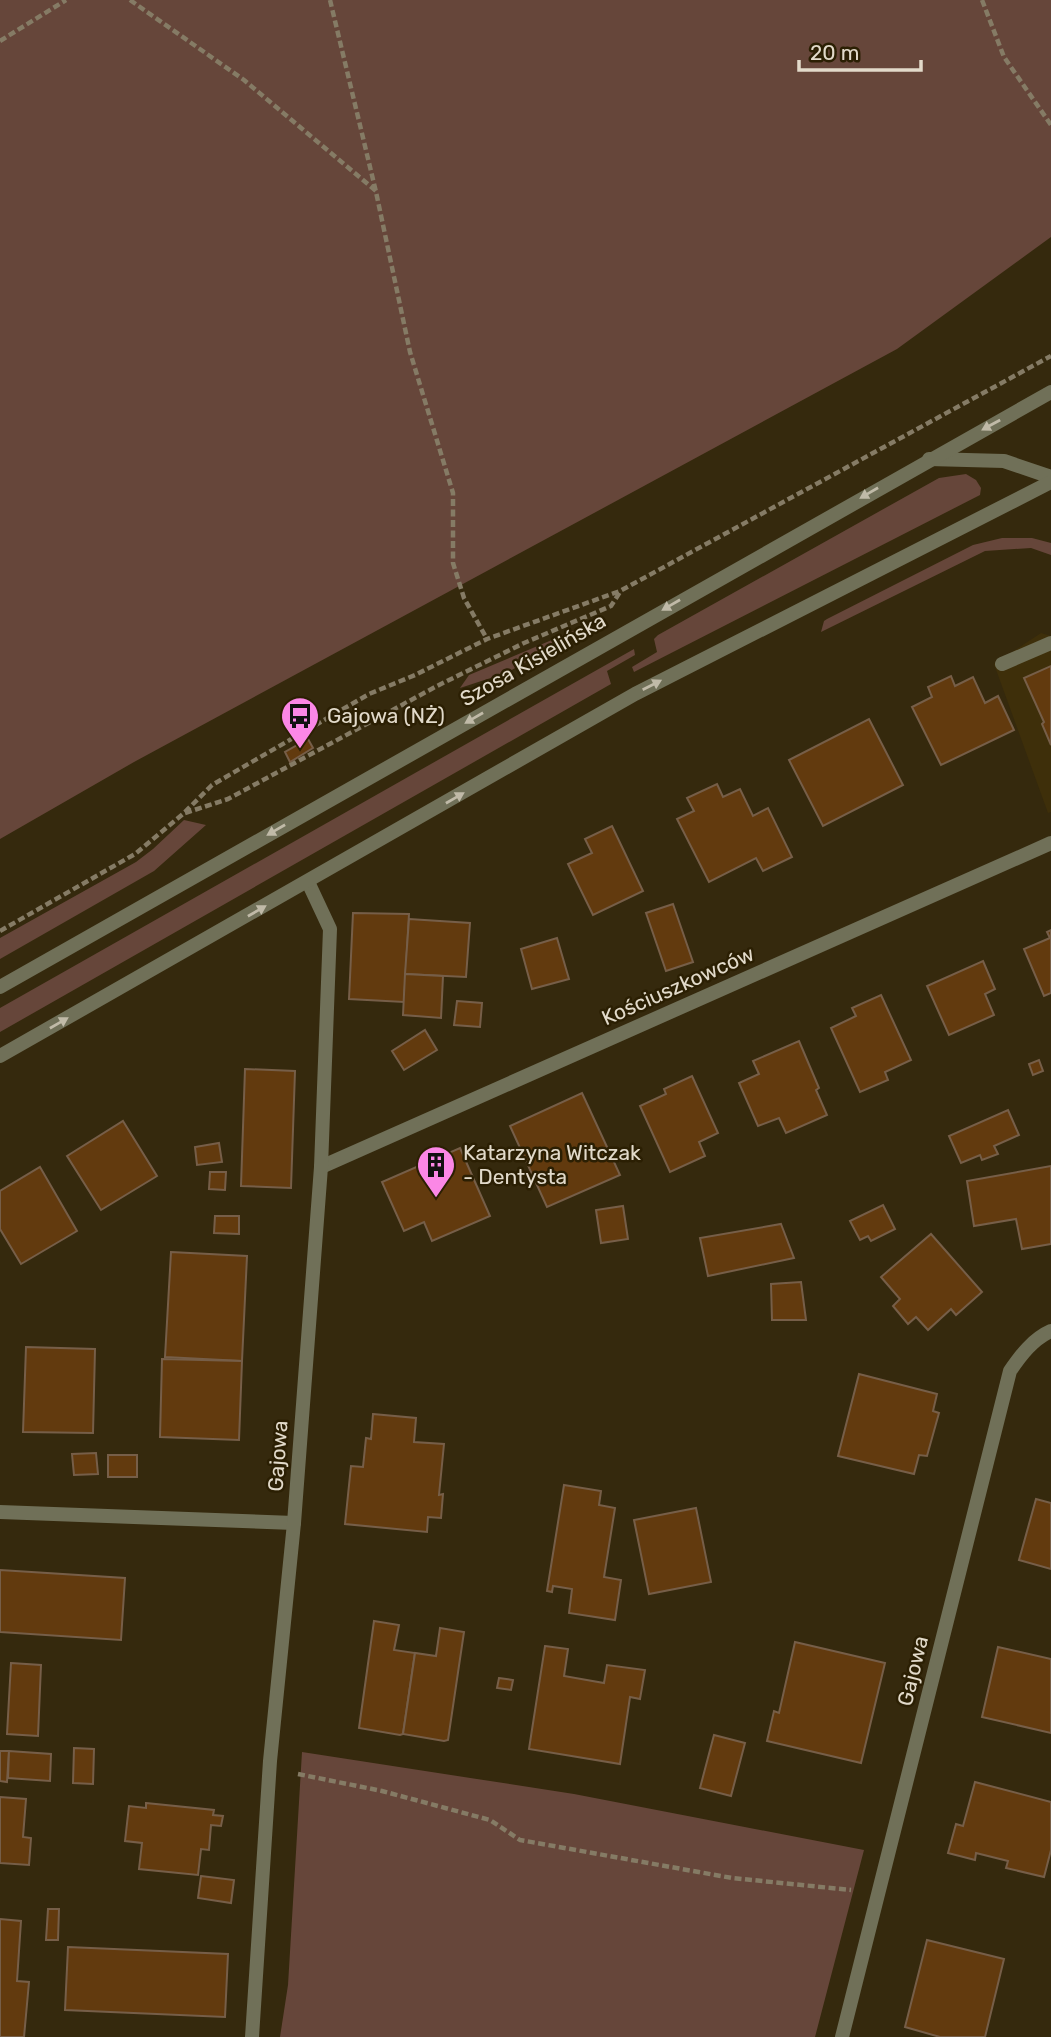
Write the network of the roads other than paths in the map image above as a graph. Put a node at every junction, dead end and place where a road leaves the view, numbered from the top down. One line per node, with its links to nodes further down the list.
1 (1051, 392): 2 (street, Szosa Kisielińska, one-way to 2)
2 (929, 460): 3 (street); 9 (street, Szosa Kisielińska, one-way to 9)
3 (1051, 477)
4 (1051, 482): 8 (street, one-way to 4)
5 (1051, 643): 6 (street)
6 (1002, 664)
7 (1051, 843): 11 (street, Kościuszkowców)
8 (308, 882): 10 (street, one-way to 8); 11 (street, Gajowa)
9 (0, 987)
10 (0, 1056)
11 (321, 1167): 14 (street, Gajowa)
12 (1051, 1331): 16 (street, Gajowa)
13 (0, 1512): 14 (street)
14 (294, 1523): 15 (street, Gajowa)
15 (252, 2037)
16 (842, 2037)

